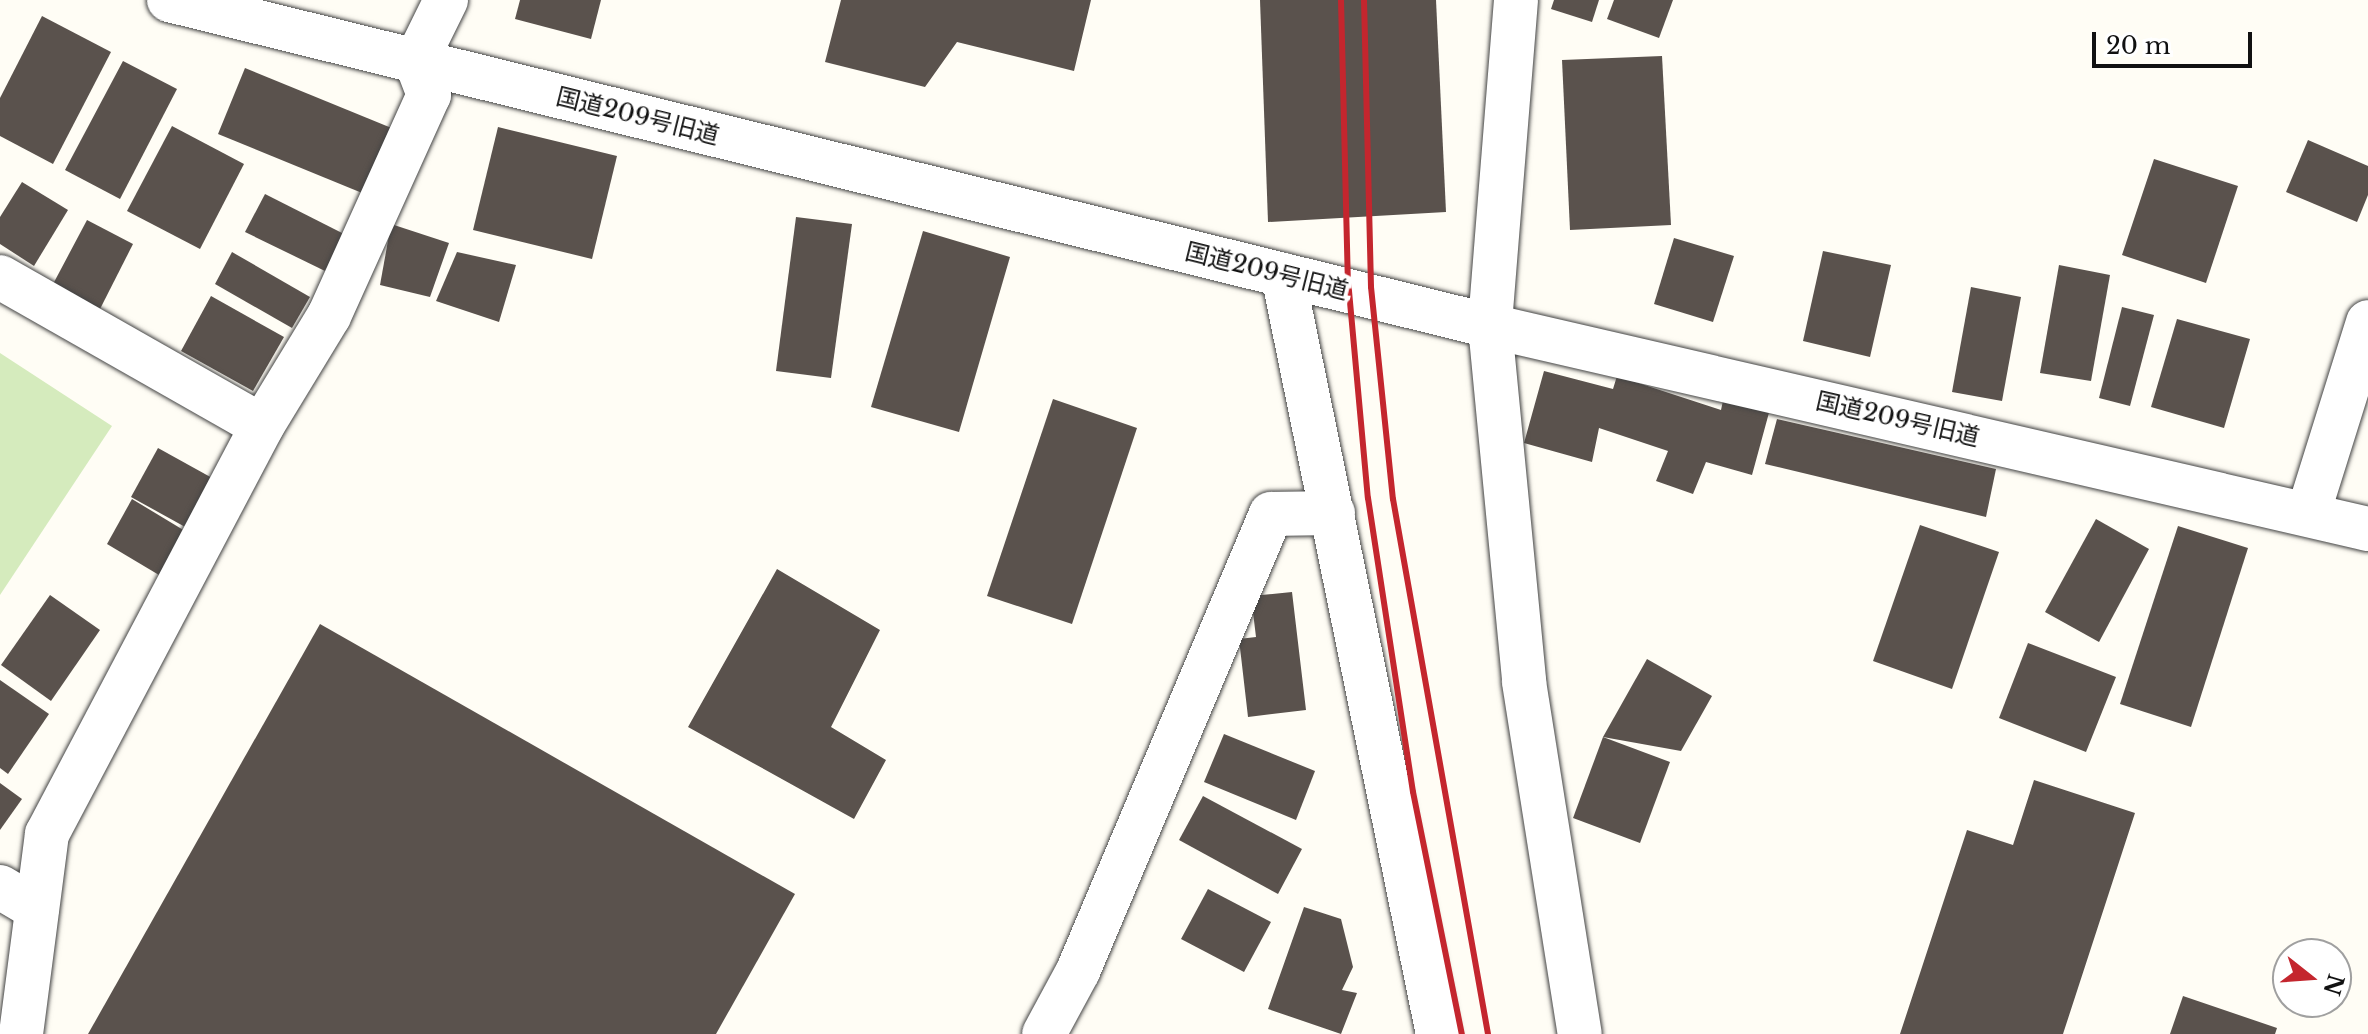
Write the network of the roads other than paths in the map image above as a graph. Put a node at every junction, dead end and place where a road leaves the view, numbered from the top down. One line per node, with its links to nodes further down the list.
1 (169, 0): 4 (street, 国道209号旧道)
2 (446, 0): 4 (street)
3 (1516, 0): 8 (street)
4 (416, 61): 5 (street, 国道209号旧道); 9 (street)
5 (1283, 275): 8 (street, 国道209号旧道); 10 (street)
6 (0, 277): 9 (street)
7 (2368, 322): 11 (street)
8 (1490, 326): 11 (street, 国道209号旧道); 18 (street)
9 (262, 426): 14 (street)
10 (1333, 513): 16 (street); 17 (street)
11 (2308, 514): 12 (street, 国道209号旧道)
12 (2368, 529)
13 (0, 887): 14 (street)
14 (37, 909): 15 (street)
15 (21, 1034)
16 (1044, 1034)
17 (1438, 1034)
18 (1580, 1034)

